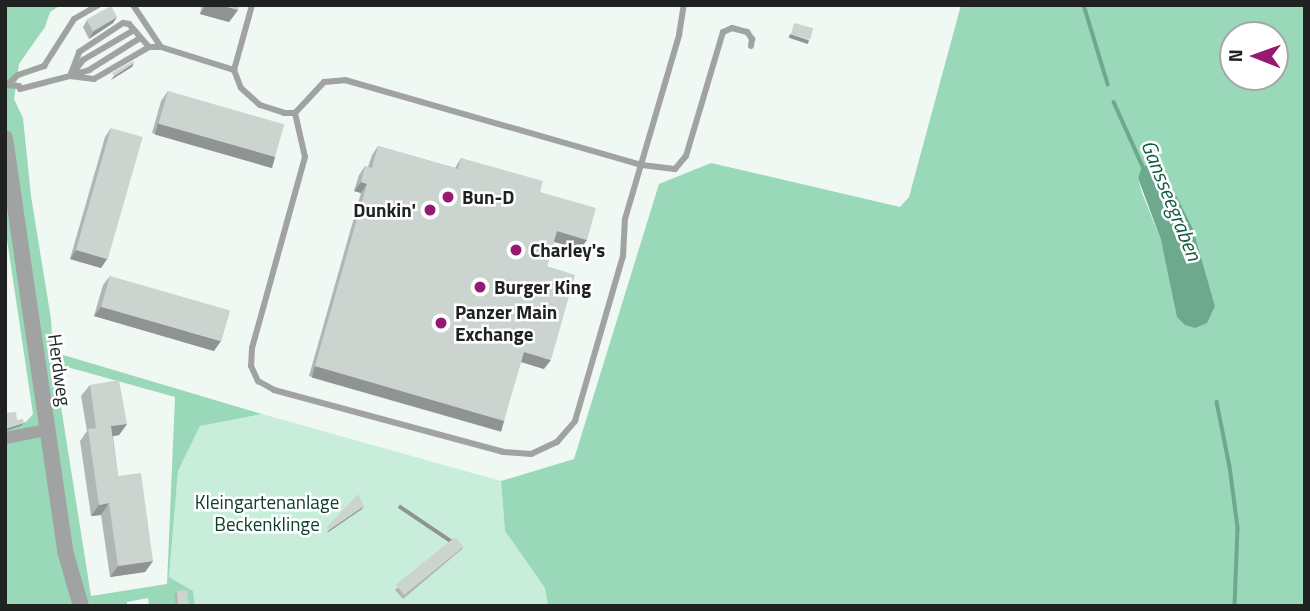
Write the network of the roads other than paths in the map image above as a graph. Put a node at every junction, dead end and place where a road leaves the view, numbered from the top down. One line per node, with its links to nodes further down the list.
1 (98, 5): 12 (lane)
2 (133, 5): 9 (lane)
3 (252, 5): 10 (lane)
4 (684, 5): 15 (lane)
5 (134, 30): 6 (lane); 11 (lane); 11 (lane)
6 (140, 38): 8 (lane); 11 (lane)
7 (751, 46): 15 (lane)
8 (149, 47): 9 (lane); 11 (lane)
9 (161, 47): 10 (lane)
10 (234, 70): 13 (lane)
11 (70, 76): 12 (lane)
12 (7, 84)
13 (295, 113): 15 (lane); 15 (lane)
14 (5, 138): 16 (street, Herdweg)
15 (642, 165)
16 (51, 428): 18 (street); 20 (street, Herdweg)
17 (5, 430): 18 (street)
18 (25, 432): 19 (street)
19 (5, 438)
20 (81, 606)

